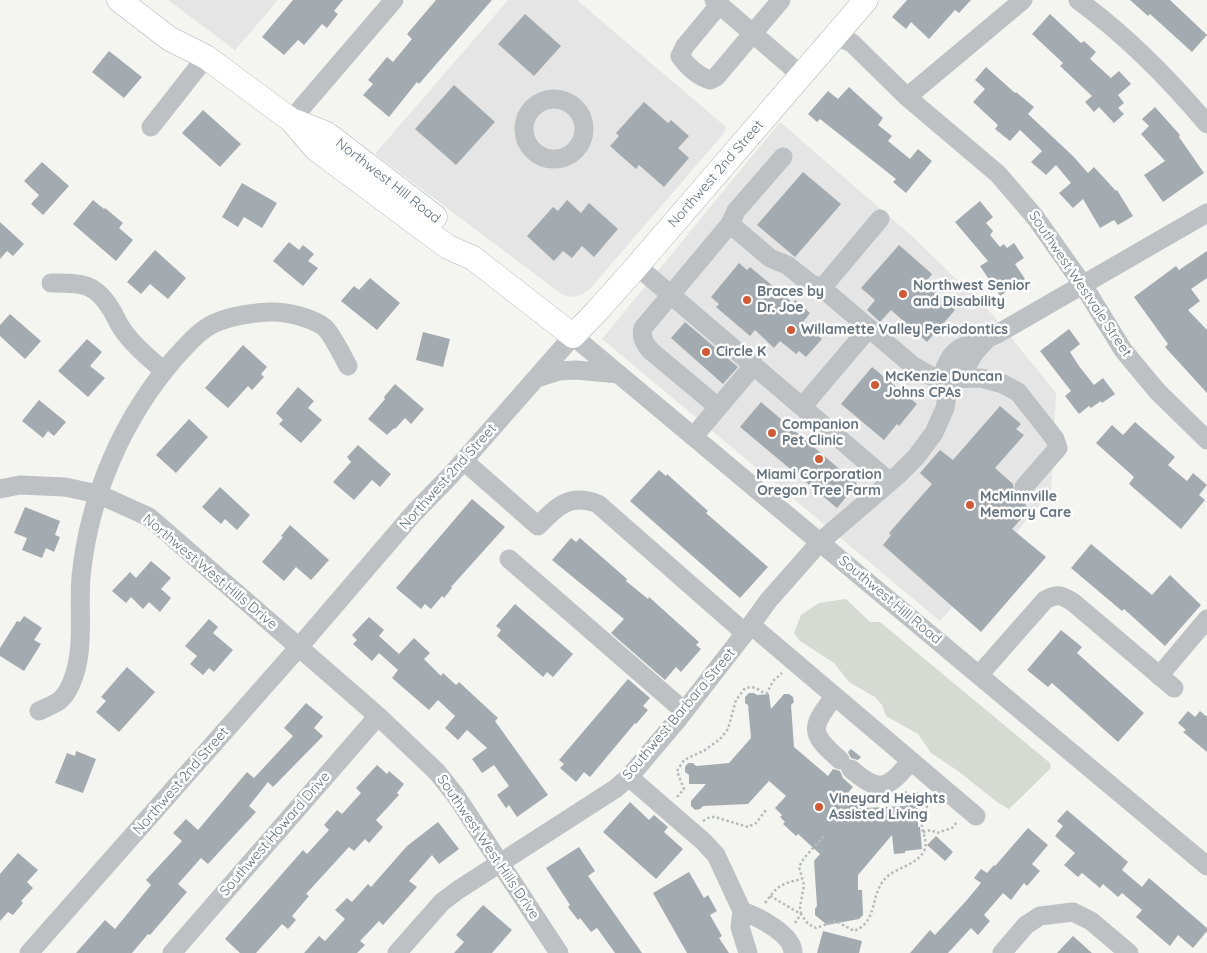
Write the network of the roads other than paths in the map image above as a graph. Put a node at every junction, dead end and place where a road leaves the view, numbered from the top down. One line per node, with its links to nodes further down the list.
1 (119, 0): 11 (main road, Northwest Hill Road)
2 (145, 0): 11 (main road, Northwest Hill Road)
3 (394, 0): 14 (street)
4 (781, 0): 9 (street)
5 (866, 0): 10 (main road, Northwest 2nd Street)
6 (1023, 0): 13 (street)
7 (1078, 0): 15 (street)
8 (716, 2): 9 (street); 9 (street)
9 (753, 33): 12 (street)
10 (835, 36): 12 (main road, Northwest 2nd Street); 13 (street, Southwest Westvale Street)
11 (206, 57): 14 (main road, Northwest Hill Road); 16 (street)
12 (801, 75): 21 (main road, Northwest 2nd Street)
13 (907, 97): 23 (street, Southwest Westvale Street)
14 (291, 120): 27 (main road, Northwest Hill Road)
15 (1207, 124)
16 (151, 127)
17 (783, 157): 20 (street)
18 (1207, 213): 23 (street)
19 (880, 219): 24 (street)
20 (730, 224): 24 (street); 25 (street)
21 (637, 266): 25 (street); 27 (main road, Northwest 2nd Street)
22 (51, 283): 30 (street)
23 (1082, 285): 33 (street); 37 (street, Southwest Westvale Street)
24 (822, 288): 26 (street)
25 (672, 295): 28 (street); 34 (street)
26 (868, 328): 33 (street); 35 (street)
27 (573, 336): 31 (street, Southwest Hill Road); 32 (street, Northwest 2nd Street)
28 (754, 365): 34 (street); 35 (street)
29 (348, 366): 30 (street)
30 (164, 371): 42 (street)
31 (619, 374): 32 (street); 36 (street, Southwest Hill Road)
32 (535, 379): 38 (street, Northwest 2nd Street)
33 (950, 379): 39 (street, Southwest Barbara Street); 40 (street)
34 (718, 407): 36 (street)
35 (802, 407): 39 (street)
36 (694, 436): 43 (street, Southwest Hill Road)
37 (1207, 440)
38 (464, 461): 46 (street); 47 (street, Northwest 2nd Street)
39 (890, 482): 43 (street, Southwest Barbara Street)
40 (1024, 487)
41 (0, 489): 42 (street, Northwest West Hills Drive)
42 (98, 494): 47 (street, Northwest West Hills Drive); 51 (street)
43 (820, 542): 46 (street, Southwest Barbara Street); 48 (street, Southwest Hill Road)
44 (509, 559): 50 (street)
45 (1207, 619): 48 (street)
46 (748, 629): 49 (street); 50 (street, Southwest Barbara Street)
47 (299, 647): 52 (street, Southwest West Hills Drive); 60 (street, Northwest 2nd Street)
48 (979, 675): 57 (street, Southwest Hill Road)
49 (835, 696): 53 (street); 53 (street)
50 (684, 710): 54 (street, Southwest Barbara Street)
51 (39, 711)
52 (378, 716): 56 (street, Southwest West Hills Drive); 61 (street, Southwest Howard Drive)
53 (911, 761): 55 (street)
54 (629, 777): 56 (street, Southwest Barbara Street); 58 (street)
55 (972, 812)
56 (500, 862): 62 (street, Southwest Barbara Street); 63 (street, Southwest West Hills Drive)
57 (1207, 866)
58 (749, 913): 59 (street); 64 (street)
59 (790, 945)
60 (29, 953)
61 (172, 953)
62 (397, 953)
63 (559, 953)
64 (748, 953)
65 (1002, 953): 66 (street)
66 (1129, 953)

